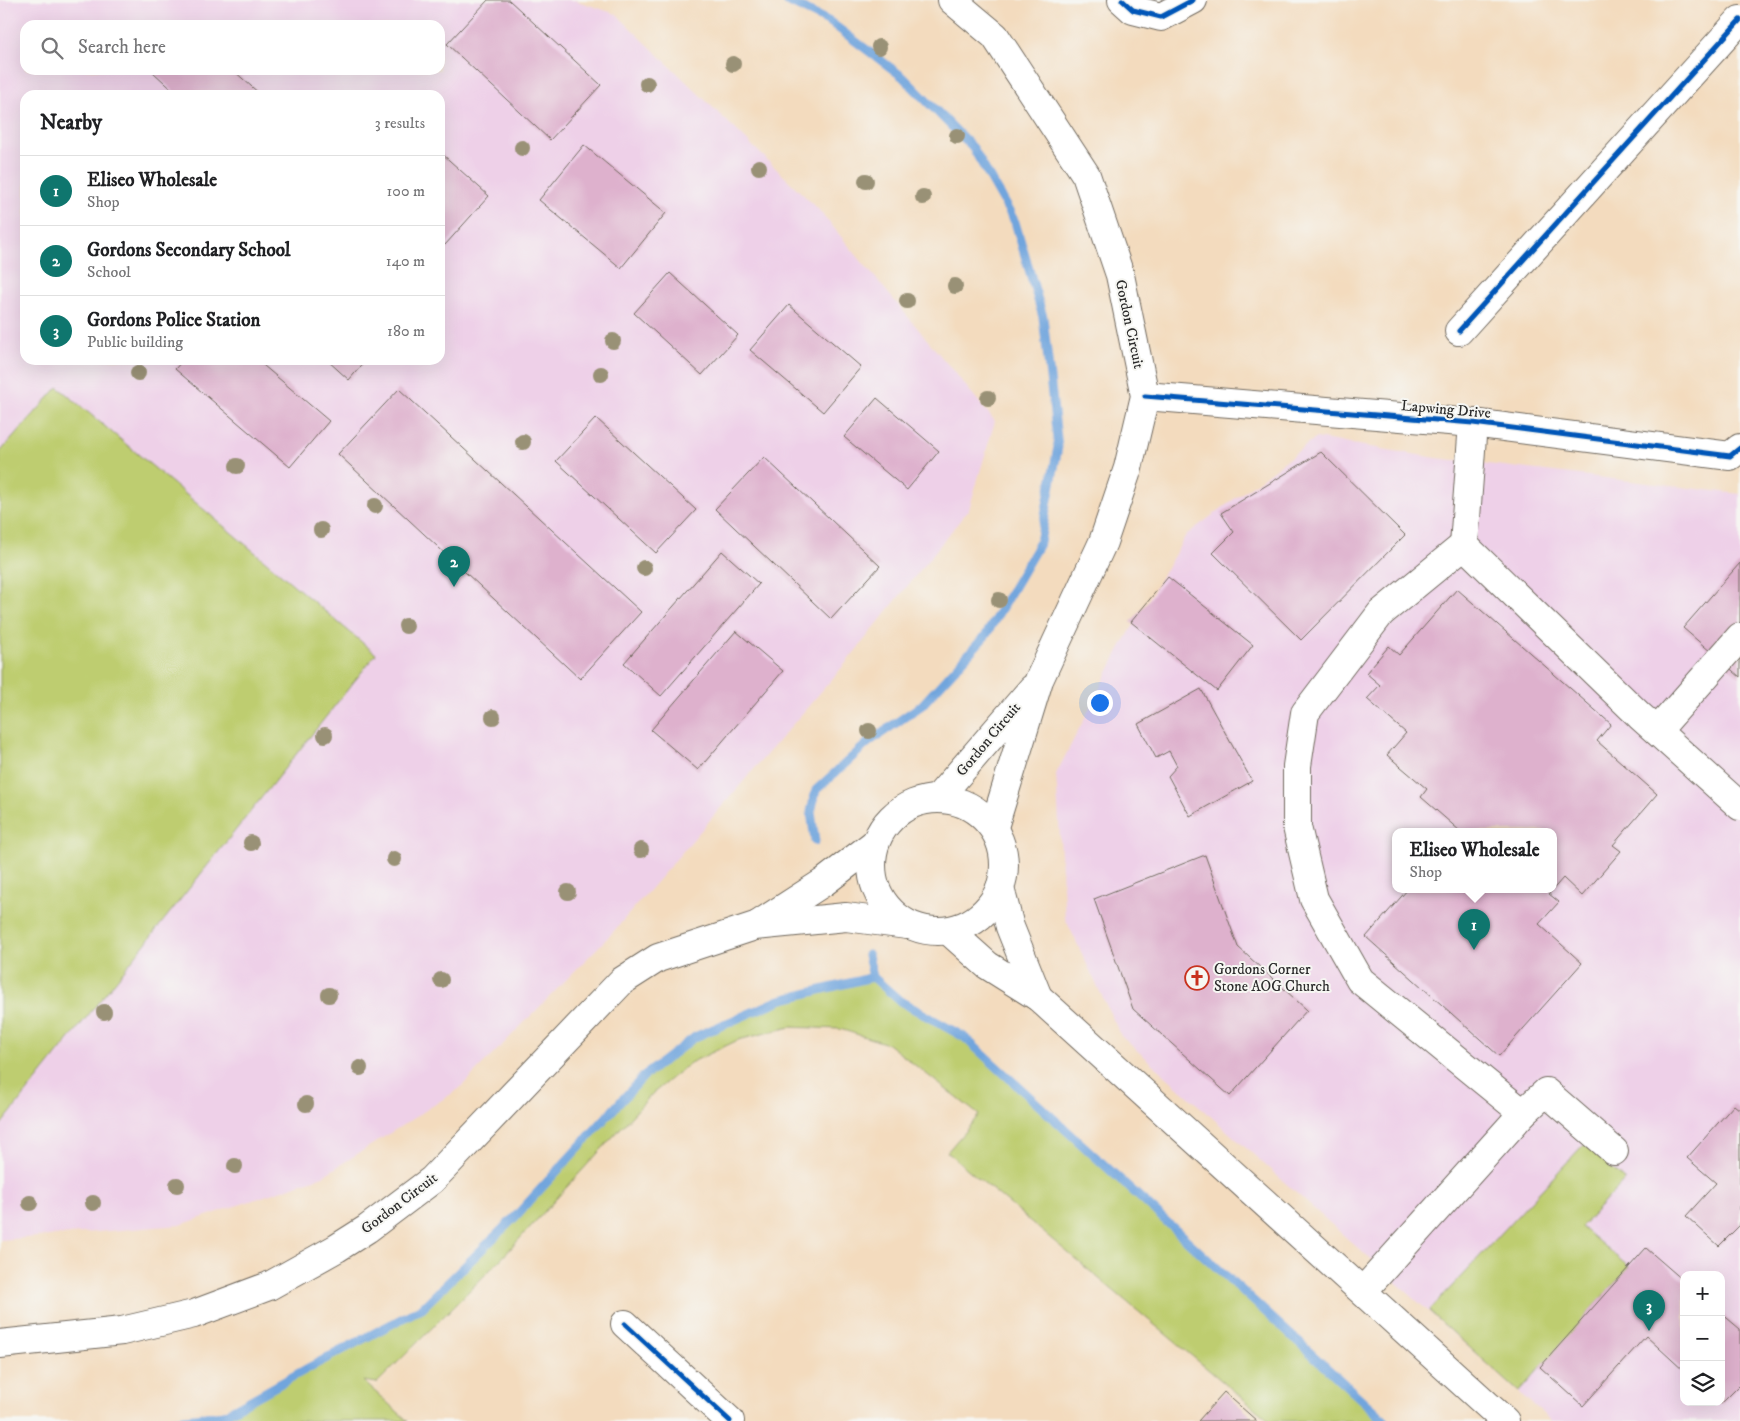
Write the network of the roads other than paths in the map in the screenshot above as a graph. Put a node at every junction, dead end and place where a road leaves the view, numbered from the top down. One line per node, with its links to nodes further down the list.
1 (952, 0): 6 (main road, Gordon Circuit)
2 (1122, 0): 3 (main road)
3 (1194, 0)
4 (1740, 20): 5 (main road)
5 (1458, 331)
6 (1145, 396): 7 (main road, Lapwing Drive); 11 (main road, Gordon Circuit)
7 (1473, 423): 8 (main road, Lapwing Drive); 9 (main road)
8 (1740, 448)
9 (1464, 545): 12 (main road); 22 (main road)
10 (1740, 637): 12 (main road)
11 (1039, 680): 13 (main road, Gordon Circuit); 15 (main road, Gordon Circuit)
12 (1657, 731): 14 (main road)
13 (937, 799): 15 (main road); 16 (main road)
14 (1740, 806)
15 (994, 827): 17 (main road)
16 (875, 844): 18 (main road); 19 (main road, Gordon Circuit)
17 (1000, 888): 20 (main road); 21 (main road)
18 (907, 925): 19 (main road, Gordon Circuit); 20 (main road)
19 (756, 926): 26 (main road, Gordon Circuit)
20 (950, 932): 21 (main road)
21 (1038, 997): 24 (main road)
22 (1523, 1113): 23 (main road); 24 (main road)
23 (1614, 1151)
24 (1364, 1291): 28 (main road)
25 (625, 1324): 27 (main road)
26 (0, 1344)
27 (730, 1421)
28 (1505, 1421)

